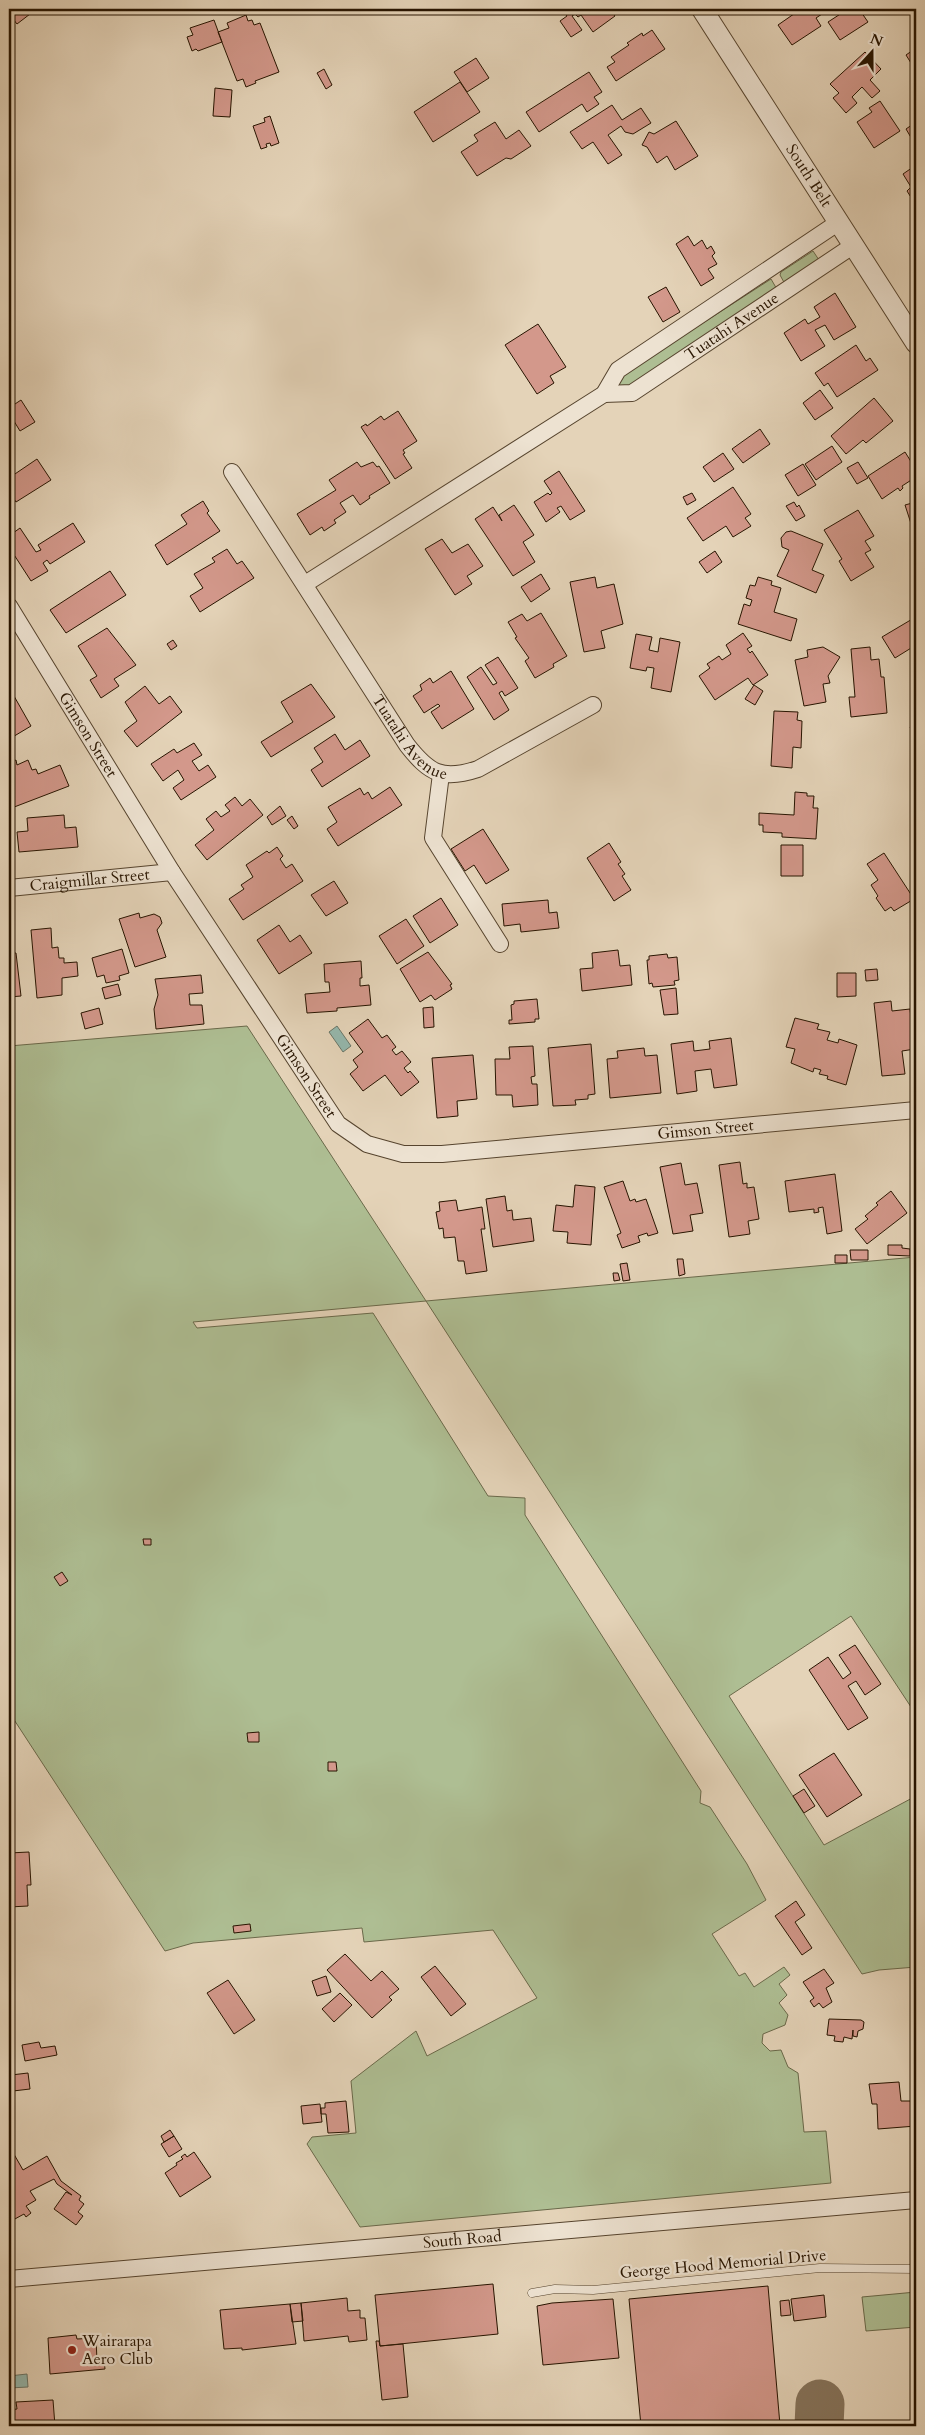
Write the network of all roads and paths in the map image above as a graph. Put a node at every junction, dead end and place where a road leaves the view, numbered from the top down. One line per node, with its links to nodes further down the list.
1 (702, 9): 2 (street, South Belt)
2 (839, 222): 3 (street, South Belt); 5 (street, Tuatahi Avenue)
3 (854, 245): 4 (street, South Belt); 5 (street, Tuatahi Avenue)
4 (916, 343)
5 (604, 394): 7 (street, Tuatahi Avenue)
6 (232, 472): 7 (street, Tuatahi Avenue)
7 (305, 584): 10 (street, Tuatahi Avenue)
8 (9, 606): 11 (street, Gimson Street)
9 (593, 705): 10 (street, Tuatahi Avenue)
10 (441, 774): 13 (street)
11 (172, 872): 12 (street, Craigmillar Street); 14 (street, Gimson Street)
12 (9, 888)
13 (500, 944)
14 (916, 1110)
15 (916, 2200): 17 (street, South Road)
16 (916, 2269): 18 (lane, George Hood Memorial Drive)
17 (9, 2279)
18 (532, 2293)

